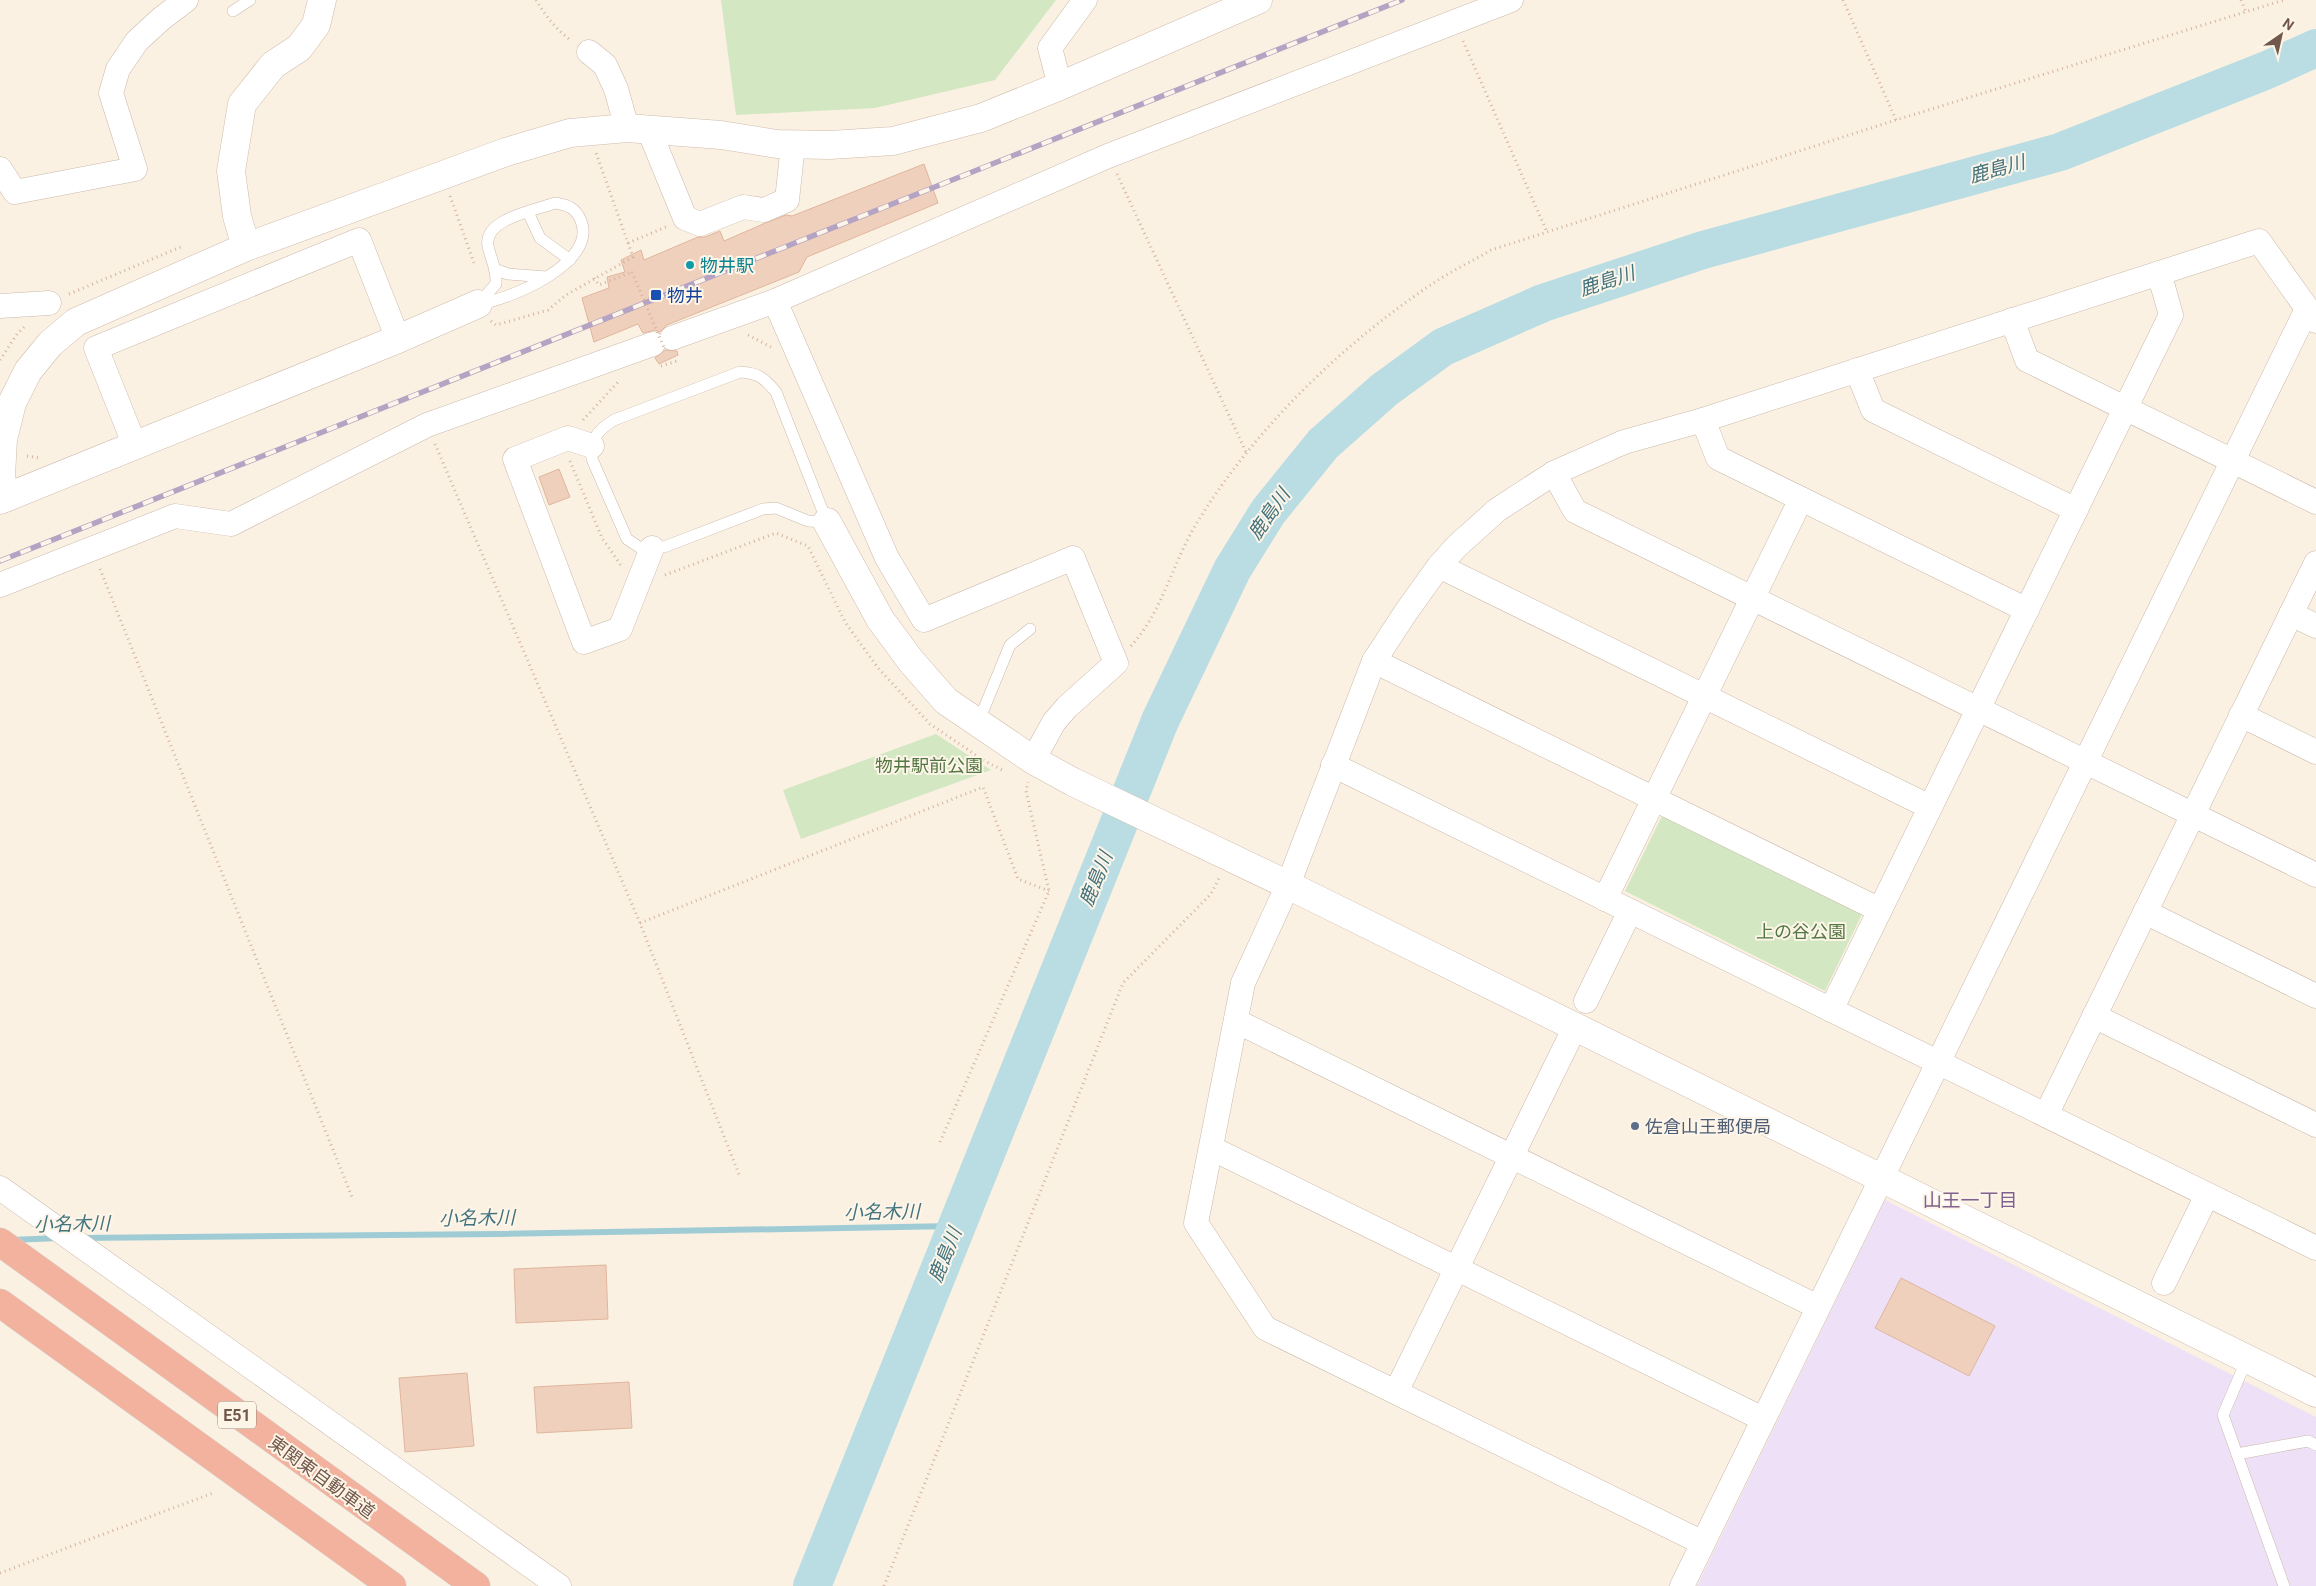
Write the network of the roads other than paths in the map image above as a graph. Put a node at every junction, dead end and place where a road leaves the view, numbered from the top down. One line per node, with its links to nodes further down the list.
1 (186, 0): 12 (street)
2 (250, 0): 7 (lane)
3 (322, 0): 14 (street)
4 (1085, 0): 9 (street)
5 (1258, 0): 9 (street)
6 (1512, 0): 19 (street)
7 (233, 11)
8 (589, 52): 10 (street)
9 (1060, 86): 11 (street)
10 (638, 129): 11 (street); 11 (street); 14 (street)
11 (793, 145)
12 (0, 169)
13 (528, 212): 15 (lane); 15 (lane); 16 (lane)
14 (246, 247): 33 (street)
15 (570, 260): 18 (lane)
16 (497, 270): 18 (lane); 21 (lane)
17 (2159, 273): 23 (street); 24 (street); 27 (street)
18 (546, 277): 21 (lane)
19 (775, 300): 41 (street); 55 (street)
20 (49, 303): 22 (street)
21 (478, 304): 25 (street)
22 (0, 306)
23 (2312, 315): 31 (street)
24 (2012, 320): 26 (street); 27 (street)
25 (398, 339): 29 (street); 29 (street)
26 (1857, 370): 28 (street); 36 (street)
27 (2125, 409): 31 (street); 36 (street)
28 (1704, 420): 32 (street); 34 (street)
29 (135, 446): 33 (street)
30 (592, 446): 37 (lane); 38 (lane); 38 (street)
31 (2232, 461): 35 (street); 53 (street)
32 (1554, 473): 40 (street); 42 (street)
33 (3, 499)
34 (1801, 499): 42 (street); 43 (street)
35 (2316, 502)
36 (2076, 510): 43 (street)
37 (827, 522): 38 (lane); 51 (street)
38 (652, 548)
39 (2316, 563): 44 (street)
40 (1439, 566): 47 (street); 48 (street)
41 (0, 585)
42 (1753, 598): 48 (street); 49 (street)
43 (2027, 610): 49 (street)
44 (2291, 614): 45 (street); 50 (street)
45 (2316, 626)
46 (1030, 629): 51 (lane)
47 (1374, 661): 54 (street); 56 (street)
48 (1704, 696): 56 (street); 57 (street)
49 (1978, 709): 53 (street); 57 (street)
50 (2241, 715): 52 (street); 58 (street)
51 (978, 723): 55 (street)
52 (2316, 752)
53 (2086, 762): 58 (street); 71 (street)
54 (1333, 765): 60 (street); 61 (street)
55 (1027, 774): 60 (street)
56 (1654, 799): 61 (street); 62 (street)
57 (1930, 807): 62 (street)
58 (2193, 814): 59 (street); 64 (street)
59 (2316, 875)
60 (1288, 885): 69 (street); 70 (street)
61 (1605, 899): 63 (street)
62 (1880, 910): 67 (street)
63 (1630, 911): 66 (street); 67 (street)
64 (2145, 912): 65 (street); 68 (street)
65 (2316, 996)
66 (1586, 1001)
67 (1831, 1010): 71 (street)
68 (2094, 1016): 72 (street); 73 (street)
69 (1236, 1020): 74 (street); 75 (street)
70 (1575, 1027): 75 (street); 76 (street)
71 (1938, 1062): 72 (street); 76 (street)
72 (2046, 1115): 78 (street)
73 (2316, 1125)
74 (1211, 1148): 81 (street); 86 (street)
75 (1511, 1156): 81 (street); 84 (street)
76 (1881, 1178): 84 (street); 85 (street)
77 (0, 1188): 94 (street)
78 (2208, 1195): 80 (street); 82 (street)
79 (0, 1242): 93 (highway, 東関東自動車道 / E51)
80 (2316, 1248)
81 (1456, 1268): 86 (street); 88 (street)
82 (2164, 1283)
83 (0, 1303): 92 (highway)
84 (1818, 1307): 88 (street)
85 (2247, 1359): 87 (street); 90 (lane)
86 (1396, 1392): 91 (street)
87 (2316, 1393)
88 (1763, 1419): 91 (street)
89 (2316, 1445): 90 (lane)
90 (2238, 1454): 96 (lane)
91 (1702, 1543): 95 (street)
92 (392, 1586)
93 (476, 1586)
94 (559, 1586)
95 (1682, 1586)
96 (2284, 1586)

